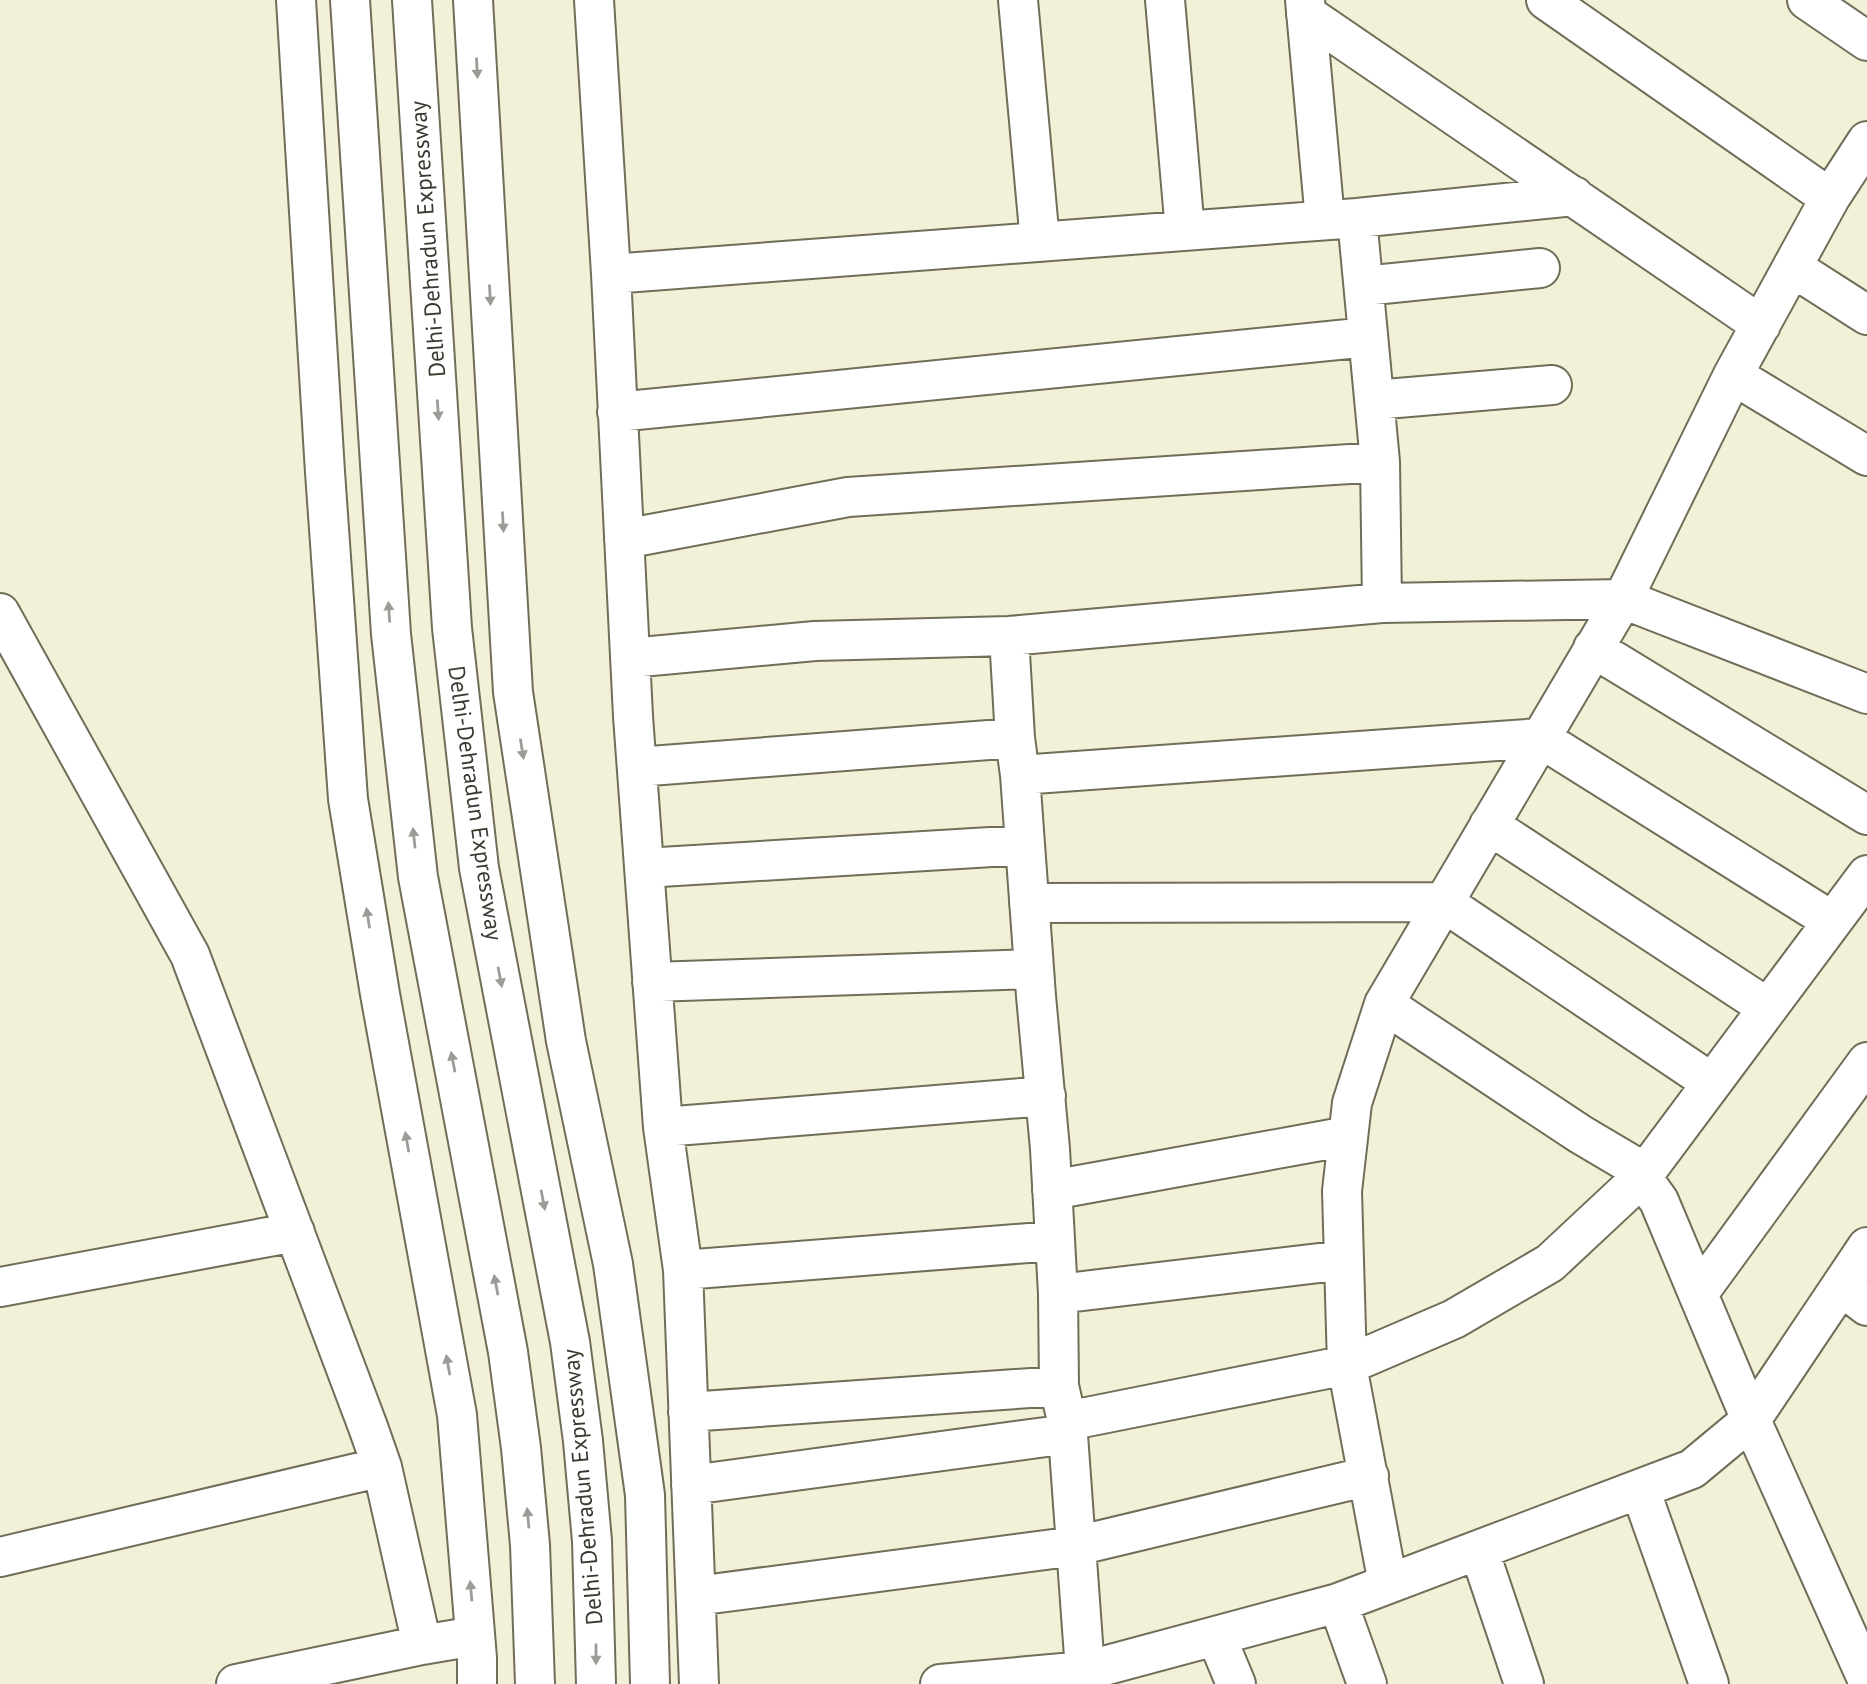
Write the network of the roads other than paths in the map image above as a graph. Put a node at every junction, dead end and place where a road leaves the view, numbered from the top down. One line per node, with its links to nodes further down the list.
1 (296, 0): 85 (main road, one-way to 1)
2 (350, 0): 92 (main road, one-way to 2)
3 (412, 0): 93 (main road, Delhi-Dehradun Expressway, one-way to 93)
4 (473, 0): 94 (main road, one-way to 94)
5 (594, 0): 20 (main road)
6 (1018, 0): 17 (main road)
7 (1165, 0): 16 (main road)
8 (1546, 0): 14 (main road)
9 (1807, 0): 11 (main road)
10 (1305, 7): 13 (main road); 15 (main road)
11 (1867, 41)
12 (1867, 141): 14 (main road)
13 (1573, 196): 15 (main road); 23 (main road)
14 (1830, 198): 18 (main road)
15 (1341, 219): 16 (main road); 21 (main road)
16 (1185, 231): 17 (main road)
17 (1040, 242): 20 (main road)
18 (1792, 267): 22 (main road); 23 (main road)
19 (1541, 268): 21 (main road)
20 (611, 274): 28 (main road)
21 (1364, 286): 24 (main road)
22 (1867, 315)
23 (1761, 325): 25 (main road)
24 (1368, 337): 27 (main road); 28 (main road)
25 (1733, 375): 29 (main road); 32 (main road)
26 (1552, 385): 27 (main road)
27 (1374, 400): 30 (main road)
28 (617, 412): 31 (main road)
29 (1867, 456)
30 (1380, 462): 31 (main road); 33 (main road)
31 (624, 539): 37 (main road)
32 (1623, 599): 33 (main road); 36 (main road); 38 (main road)
33 (1382, 604): 35 (main road)
34 (0, 613): 62 (main road)
35 (1009, 636): 37 (main road); 39 (main road)
36 (1593, 648): 40 (main road); 43 (main road)
37 (630, 658): 41 (main road)
38 (1867, 694)
39 (1015, 738): 41 (main road); 42 (main road)
40 (1540, 738): 42 (main road); 44 (main road); 50 (main road)
41 (637, 766): 46 (main road)
42 (1020, 775): 45 (main road)
43 (1867, 815)
44 (1489, 825): 48 (main road); 54 (main road)
45 (1024, 845): 46 (main road); 49 (main road)
46 (644, 867): 52 (main road)
47 (1867, 875): 50 (main road)
48 (1443, 902): 49 (main road); 53 (main road); 56 (main road)
49 (1029, 903): 51 (main road)
50 (1832, 921): 54 (main road)
51 (1034, 969): 52 (main road); 57 (main road)
52 (652, 982): 58 (main road)
53 (1384, 1004): 59 (main road); 60 (main road)
54 (1768, 1008): 56 (main road)
55 (1867, 1062): 69 (main road)
56 (1712, 1083): 60 (main road)
57 (1046, 1096): 58 (main road); 61 (main road)
58 (663, 1127): 66 (main road)
59 (1349, 1136): 61 (main road); 65 (main road)
60 (1642, 1177): 69 (main road); 71 (main road)
61 (1052, 1190): 63 (main road)
62 (295, 1232): 67 (main road); 75 (main road)
63 (1054, 1241): 66 (main road); 68 (main road)
64 (1867, 1247): 70 (main road)
65 (1344, 1260): 68 (main road); 71 (main road)
66 (683, 1270): 72 (main road)
67 (0, 1287)
68 (1058, 1294): 73 (main road)
69 (1698, 1294): 74 (main road)
70 (1854, 1296): 74 (main road)
71 (1348, 1365): 73 (main road); 76 (main road)
72 (688, 1412): 73 (main road); 77 (main road)
73 (1065, 1414): 77 (main road); 79 (main road)
74 (1751, 1420): 78 (main road); 89 (main road)
75 (382, 1467): 81 (main road); 87 (main road)
76 (1369, 1476): 79 (main road); 82 (main road)
77 (691, 1485): 83 (main road)
78 (1640, 1489): 80 (main road); 100 (main road)
79 (1076, 1546): 83 (main road); 88 (main road)
80 (1479, 1549): 82 (main road); 99 (main road)
81 (0, 1557)
82 (1388, 1584): 84 (main road)
83 (696, 1597): 95 (main road)
84 (1338, 1603): 86 (main road); 98 (main road)
85 (475, 1636): 87 (main road); 91 (main road)
86 (1216, 1636): 88 (main road); 97 (main road)
87 (422, 1645): 90 (main road)
88 (1086, 1677): 96 (main road)
89 (1867, 1679)
90 (236, 1684)
91 (477, 1684)
92 (534, 1684)
93 (596, 1684)
94 (650, 1684)
95 (699, 1684)
96 (940, 1684)
97 (1236, 1684)
98 (1367, 1684)
99 (1524, 1684)
100 (1709, 1684)

